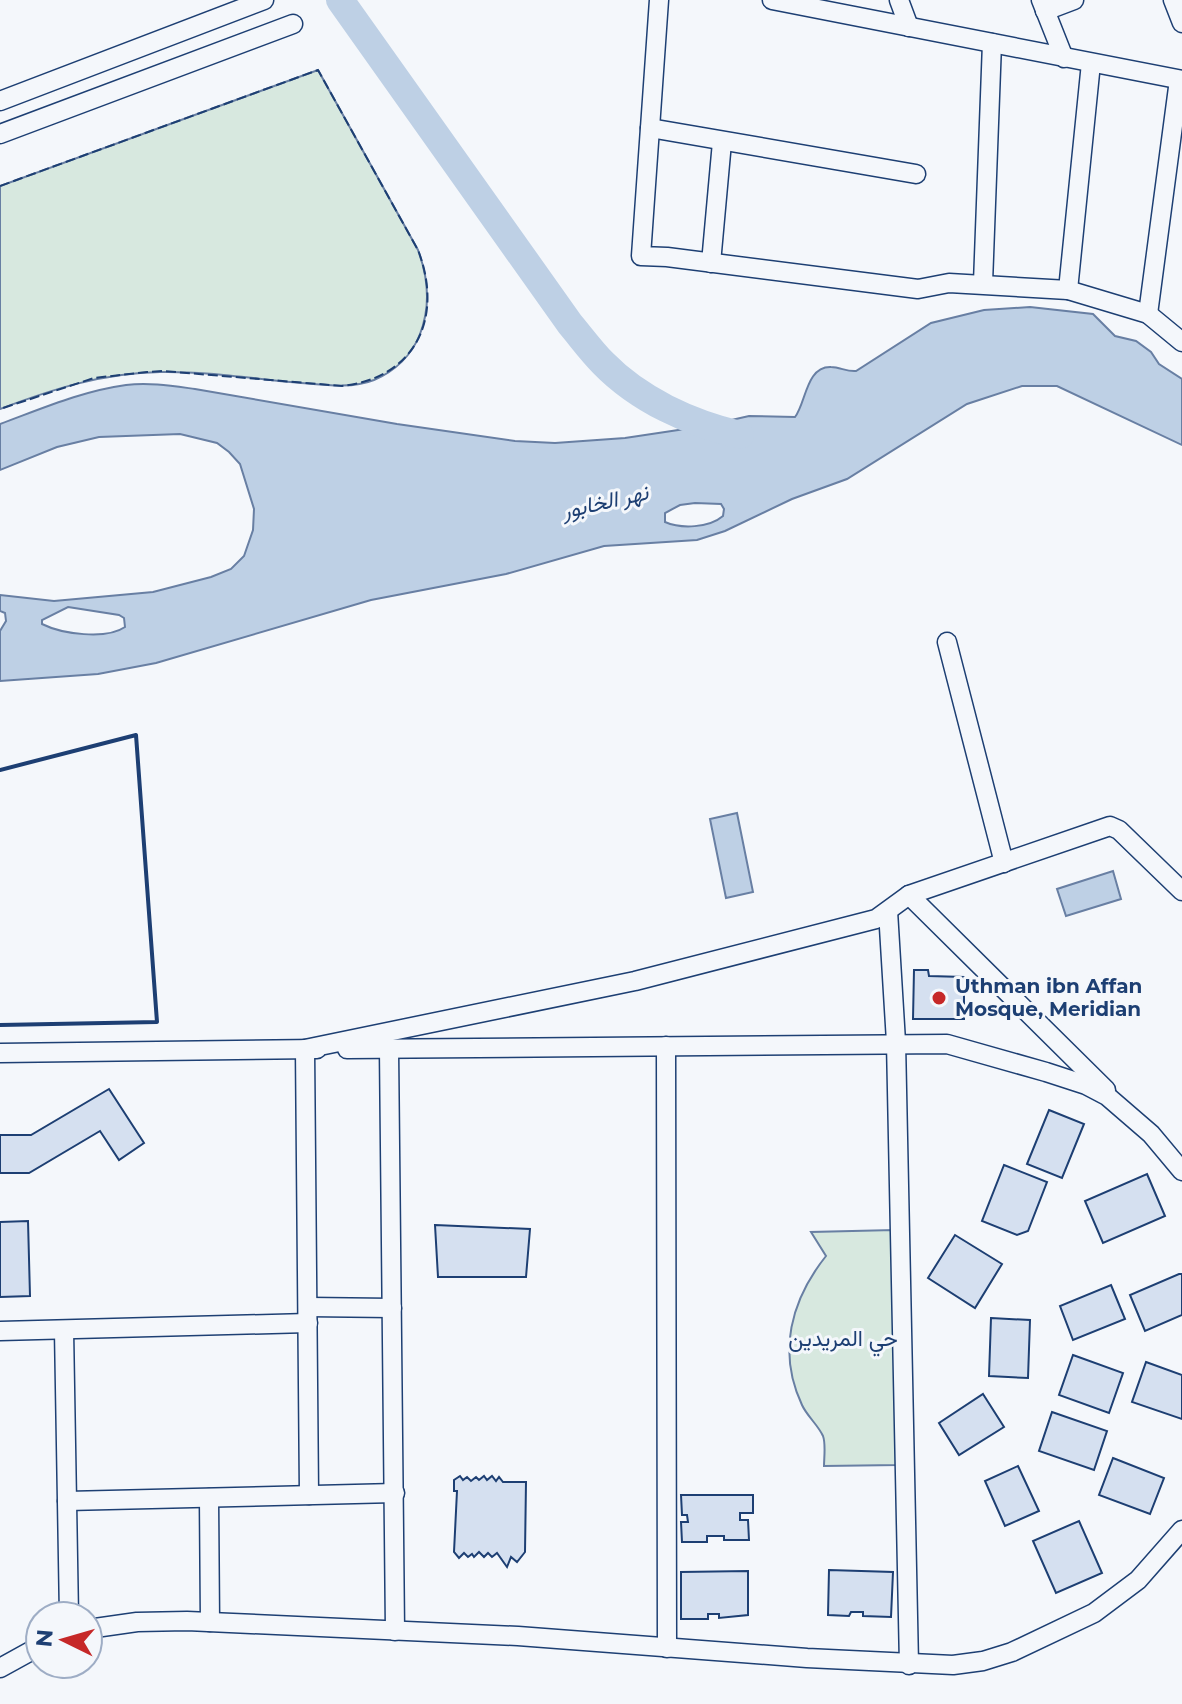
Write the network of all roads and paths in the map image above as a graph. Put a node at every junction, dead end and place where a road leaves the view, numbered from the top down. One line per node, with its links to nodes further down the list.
1 (264, 0): 15 (street)
2 (659, 0): 16 (street)
3 (772, 0): 10 (street)
4 (899, 0): 10 (street)
5 (1074, 0): 7 (street)
6 (1173, 0): 8 (street)
7 (1043, 6): 12 (street)
8 (1182, 23)
9 (293, 24): 17 (street)
10 (909, 27): 11 (street)
11 (992, 43): 12 (street); 21 (street)
12 (1064, 58): 13 (street)
13 (1091, 63): 14 (street); 22 (street)
14 (1181, 80): 23 (street)
15 (0, 101)
16 (650, 128): 18 (street); 20 (street)
17 (0, 134)
18 (722, 142): 19 (street); 20 (street)
19 (916, 174)
20 (711, 263): 21 (street)
21 (983, 283): 22 (street)
22 (1068, 290): 23 (street)
23 (1148, 314): 24 (street)
24 (1182, 342)
25 (947, 642): 26 (street)
26 (1004, 863): 27 (street); 28 (street)
27 (1182, 891)
28 (909, 895): 29 (street); 35 (street)
29 (888, 911): 30 (street); 32 (street)
30 (896, 1042): 31 (street); 35 (street); 52 (street)
31 (666, 1046): 33 (street); 50 (street)
32 (305, 1049): 33 (street); 34 (street); 38 (street)
33 (389, 1049): 37 (street)
34 (0, 1053)
35 (1131, 1115): 36 (street)
36 (1182, 1171)
37 (392, 1308): 38 (street); 41 (street)
38 (308, 1315): 39 (street); 42 (street)
39 (64, 1330): 40 (street); 44 (street)
40 (0, 1331)
41 (395, 1493): 42 (street); 49 (street)
42 (309, 1495): 43 (street)
43 (209, 1498): 44 (street); 47 (street)
44 (67, 1501): 46 (street)
45 (1182, 1530): 52 (street)
46 (69, 1600)
47 (210, 1622): 48 (street); 49 (street)
48 (104, 1627)
49 (395, 1631): 50 (street)
50 (667, 1648): 52 (street)
51 (24, 1655): 53 (street)
52 (909, 1665)
53 (0, 1668)

